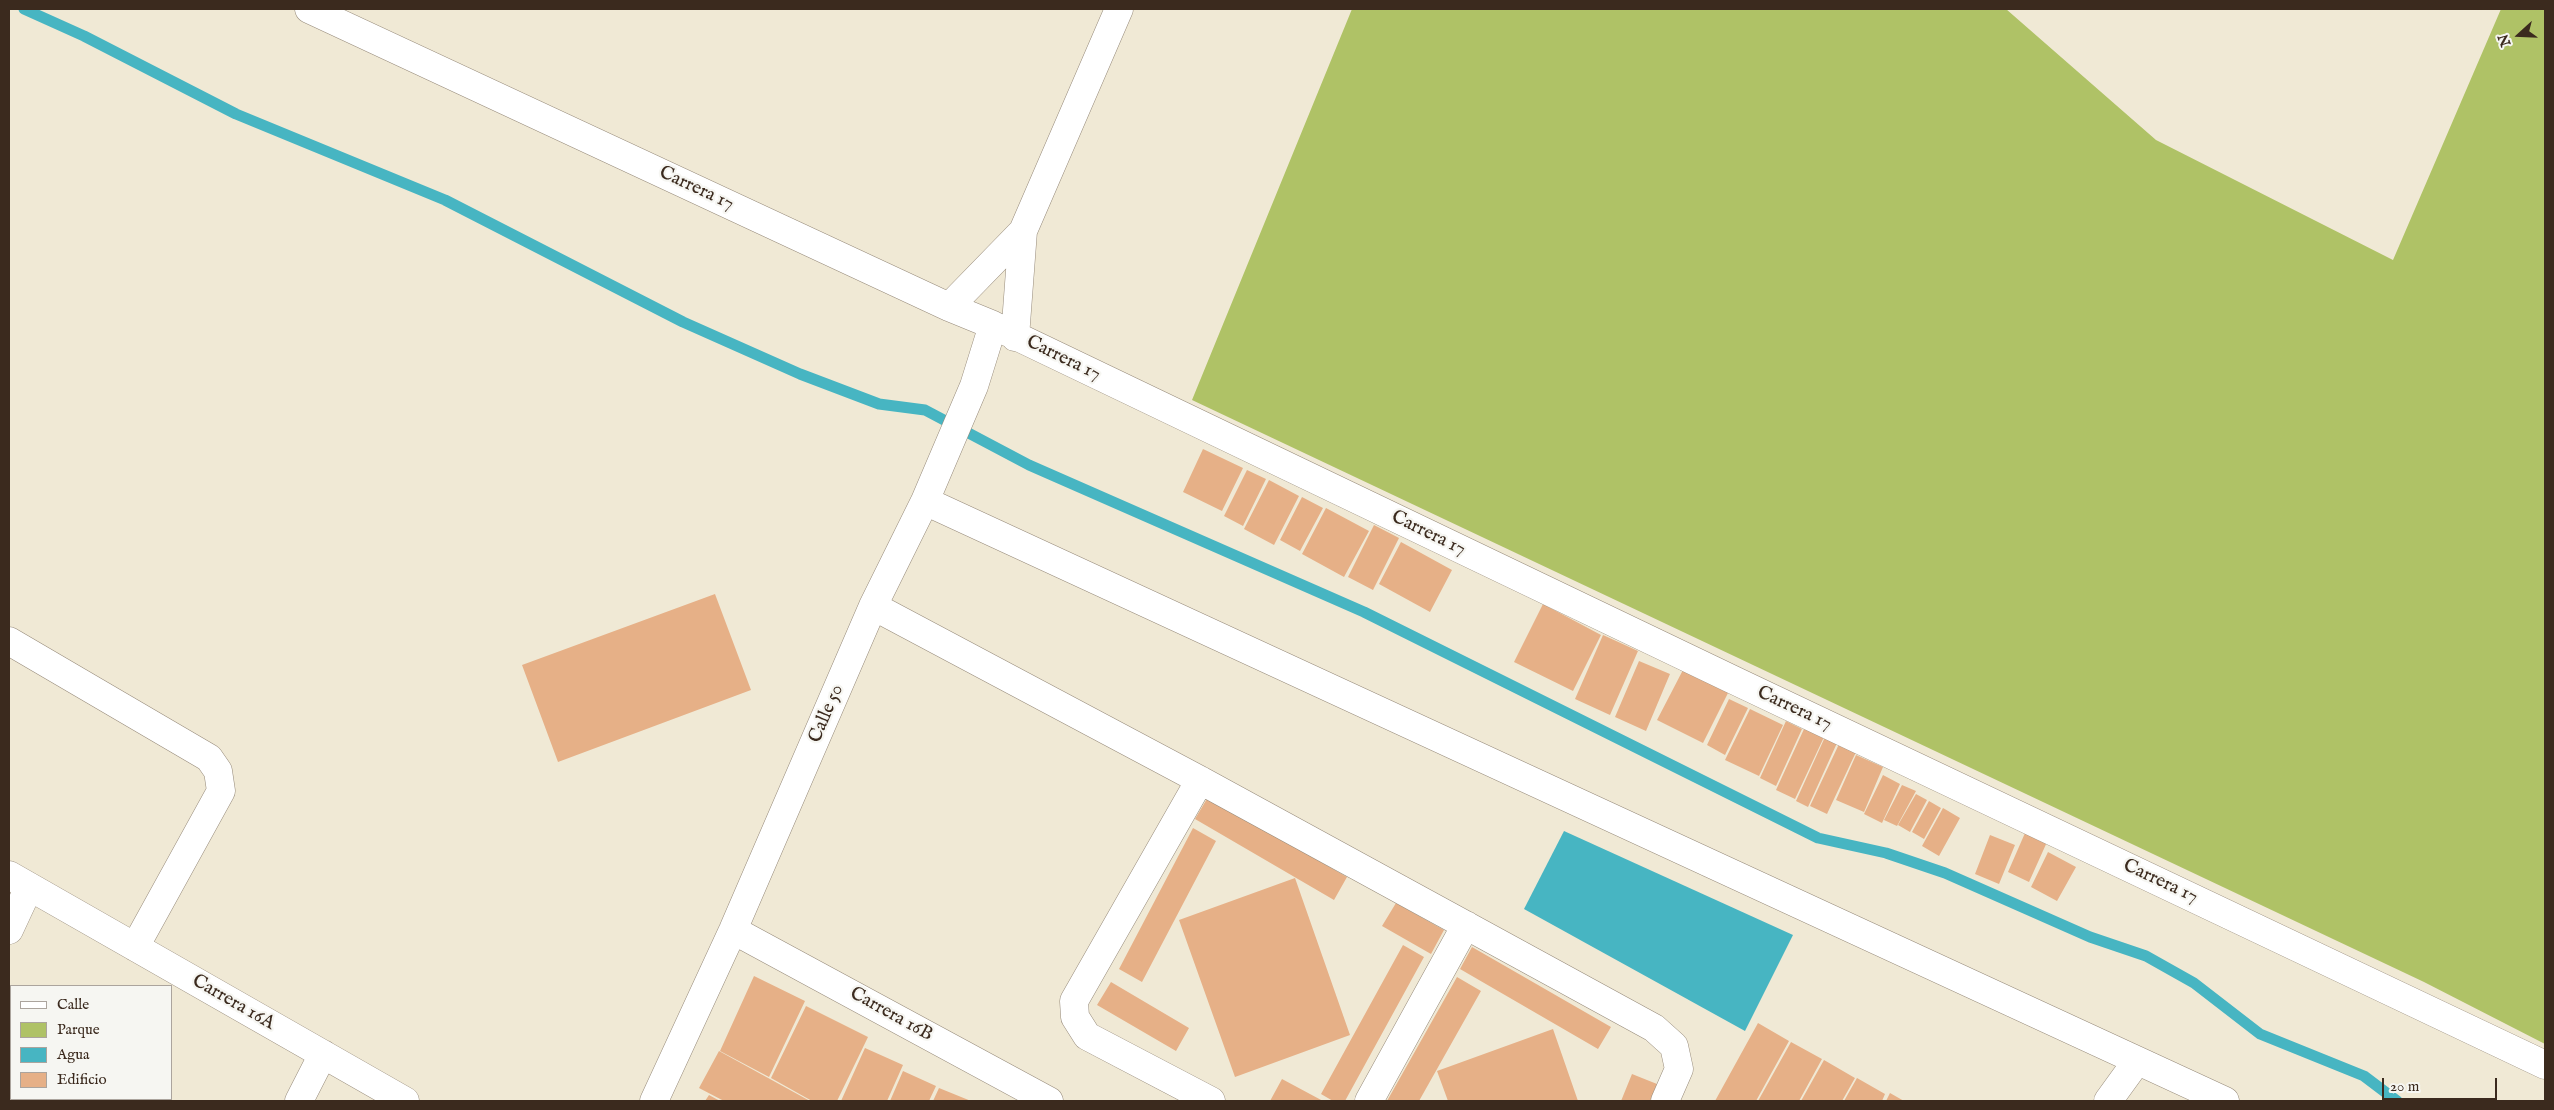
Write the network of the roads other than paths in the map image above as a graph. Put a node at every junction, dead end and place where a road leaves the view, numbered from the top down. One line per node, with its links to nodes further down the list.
1 (309, 9): 4 (street, Carrera 17)
2 (1119, 9): 3 (street)
3 (1023, 230): 4 (street); 5 (street, Calle 50)
4 (950, 308): 5 (street, Carrera 17)
5 (1004, 331): 6 (street, Calle 50); 17 (street, Carrera 17)
6 (925, 501): 7 (street, Calle 50); 16 (street)
7 (873, 606): 9 (street); 13 (street, Calle 50)
8 (9, 642): 14 (street)
9 (1200, 780): 11 (street); 22 (street)
10 (19, 881): 12 (street); 14 (street, Carrera 16A)
11 (1466, 925): 23 (street); 24 (street)
12 (9, 930)
13 (733, 930): 20 (street, Calle 50); 21 (street, Carrera 16B)
14 (135, 947): 15 (street, Carrera 16A)
15 (323, 1054): 18 (street); 19 (street, Carrera 16A)
16 (2137, 1061): 25 (street); 26 (street)
17 (2545, 1065)
18 (300, 1101)
19 (405, 1101)
20 (654, 1101)
21 (1049, 1101)
22 (1212, 1101)
23 (1369, 1101)
24 (1665, 1101)
25 (2108, 1101)
26 (2225, 1101)

